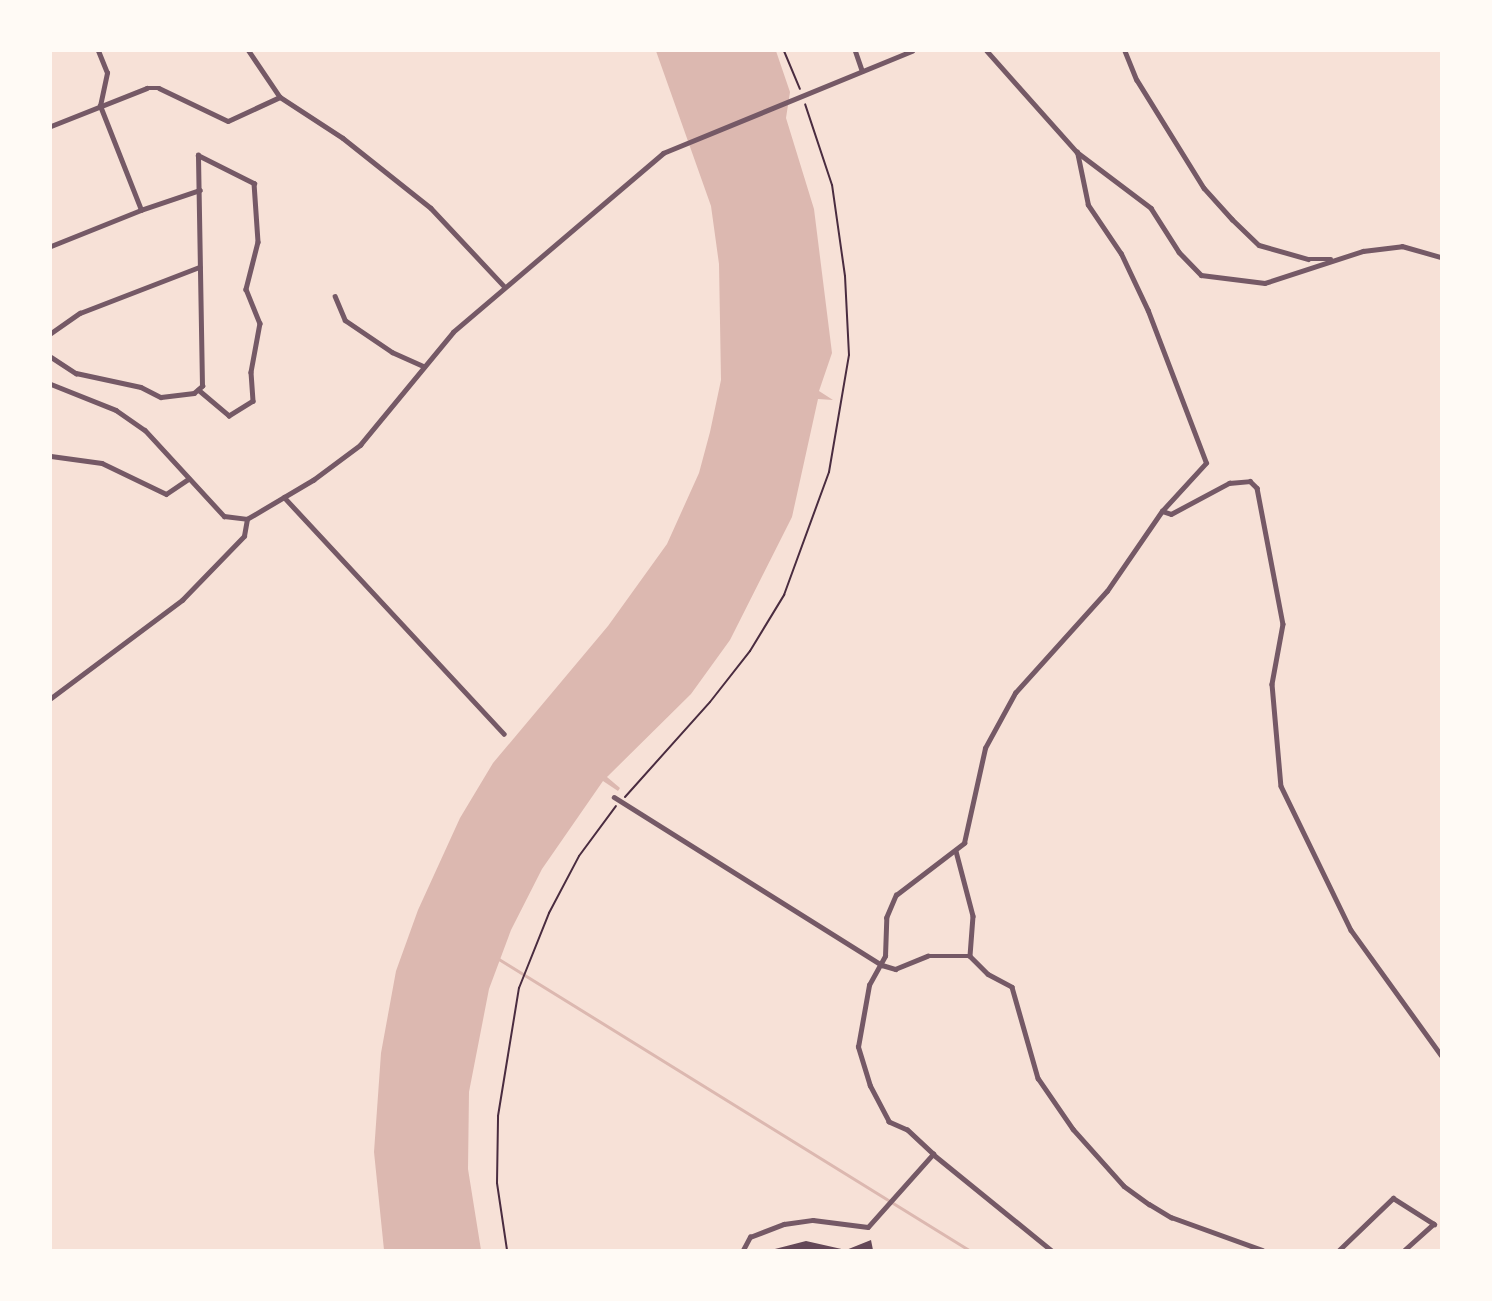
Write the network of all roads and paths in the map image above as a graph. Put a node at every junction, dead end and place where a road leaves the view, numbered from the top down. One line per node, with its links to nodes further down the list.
1 (98, 51): 11 (street)
2 (249, 51): 9 (street)
3 (785, 51): 10 (path)
4 (855, 51): 8 (street)
5 (912, 51): 8 (street)
6 (987, 51): 13 (street)
7 (1125, 51): 18 (street)
8 (862, 71): 10 (street)
9 (280, 97): 11 (street); 20 (street)
10 (804, 98): 20 (street); 35 (path)
11 (100, 106): 12 (street); 15 (street)
12 (51, 126)
13 (1077, 152): 18 (street); 30 (street)
14 (200, 190): 15 (street); 19 (street); 26 (street)
15 (141, 210): 16 (street)
16 (51, 246)
17 (1441, 257): 18 (street)
18 (1339, 258)
19 (199, 267): 22 (street); 26 (street)
20 (505, 287): 24 (street)
21 (335, 296): 24 (street)
22 (51, 333)
23 (51, 357): 26 (street)
24 (424, 366): 29 (street)
25 (51, 384): 28 (street)
26 (198, 390)
27 (51, 456): 28 (street)
28 (188, 479): 31 (street)
29 (284, 497): 31 (street); 33 (street)
30 (1162, 512): 36 (street); 39 (street)
31 (247, 519): 32 (street)
32 (51, 698)
33 (504, 734)
34 (614, 797): 35 (street)
35 (621, 801): 38 (street); 41 (path)
36 (956, 851): 37 (street); 38 (street)
37 (970, 956): 38 (street); 44 (street)
38 (882, 965): 40 (street)
39 (1441, 1055)
40 (933, 1154): 42 (street); 43 (street)
41 (507, 1250)
42 (743, 1250)
43 (1051, 1250)
44 (1262, 1250)
45 (1339, 1250): 46 (street)
46 (1405, 1250)

